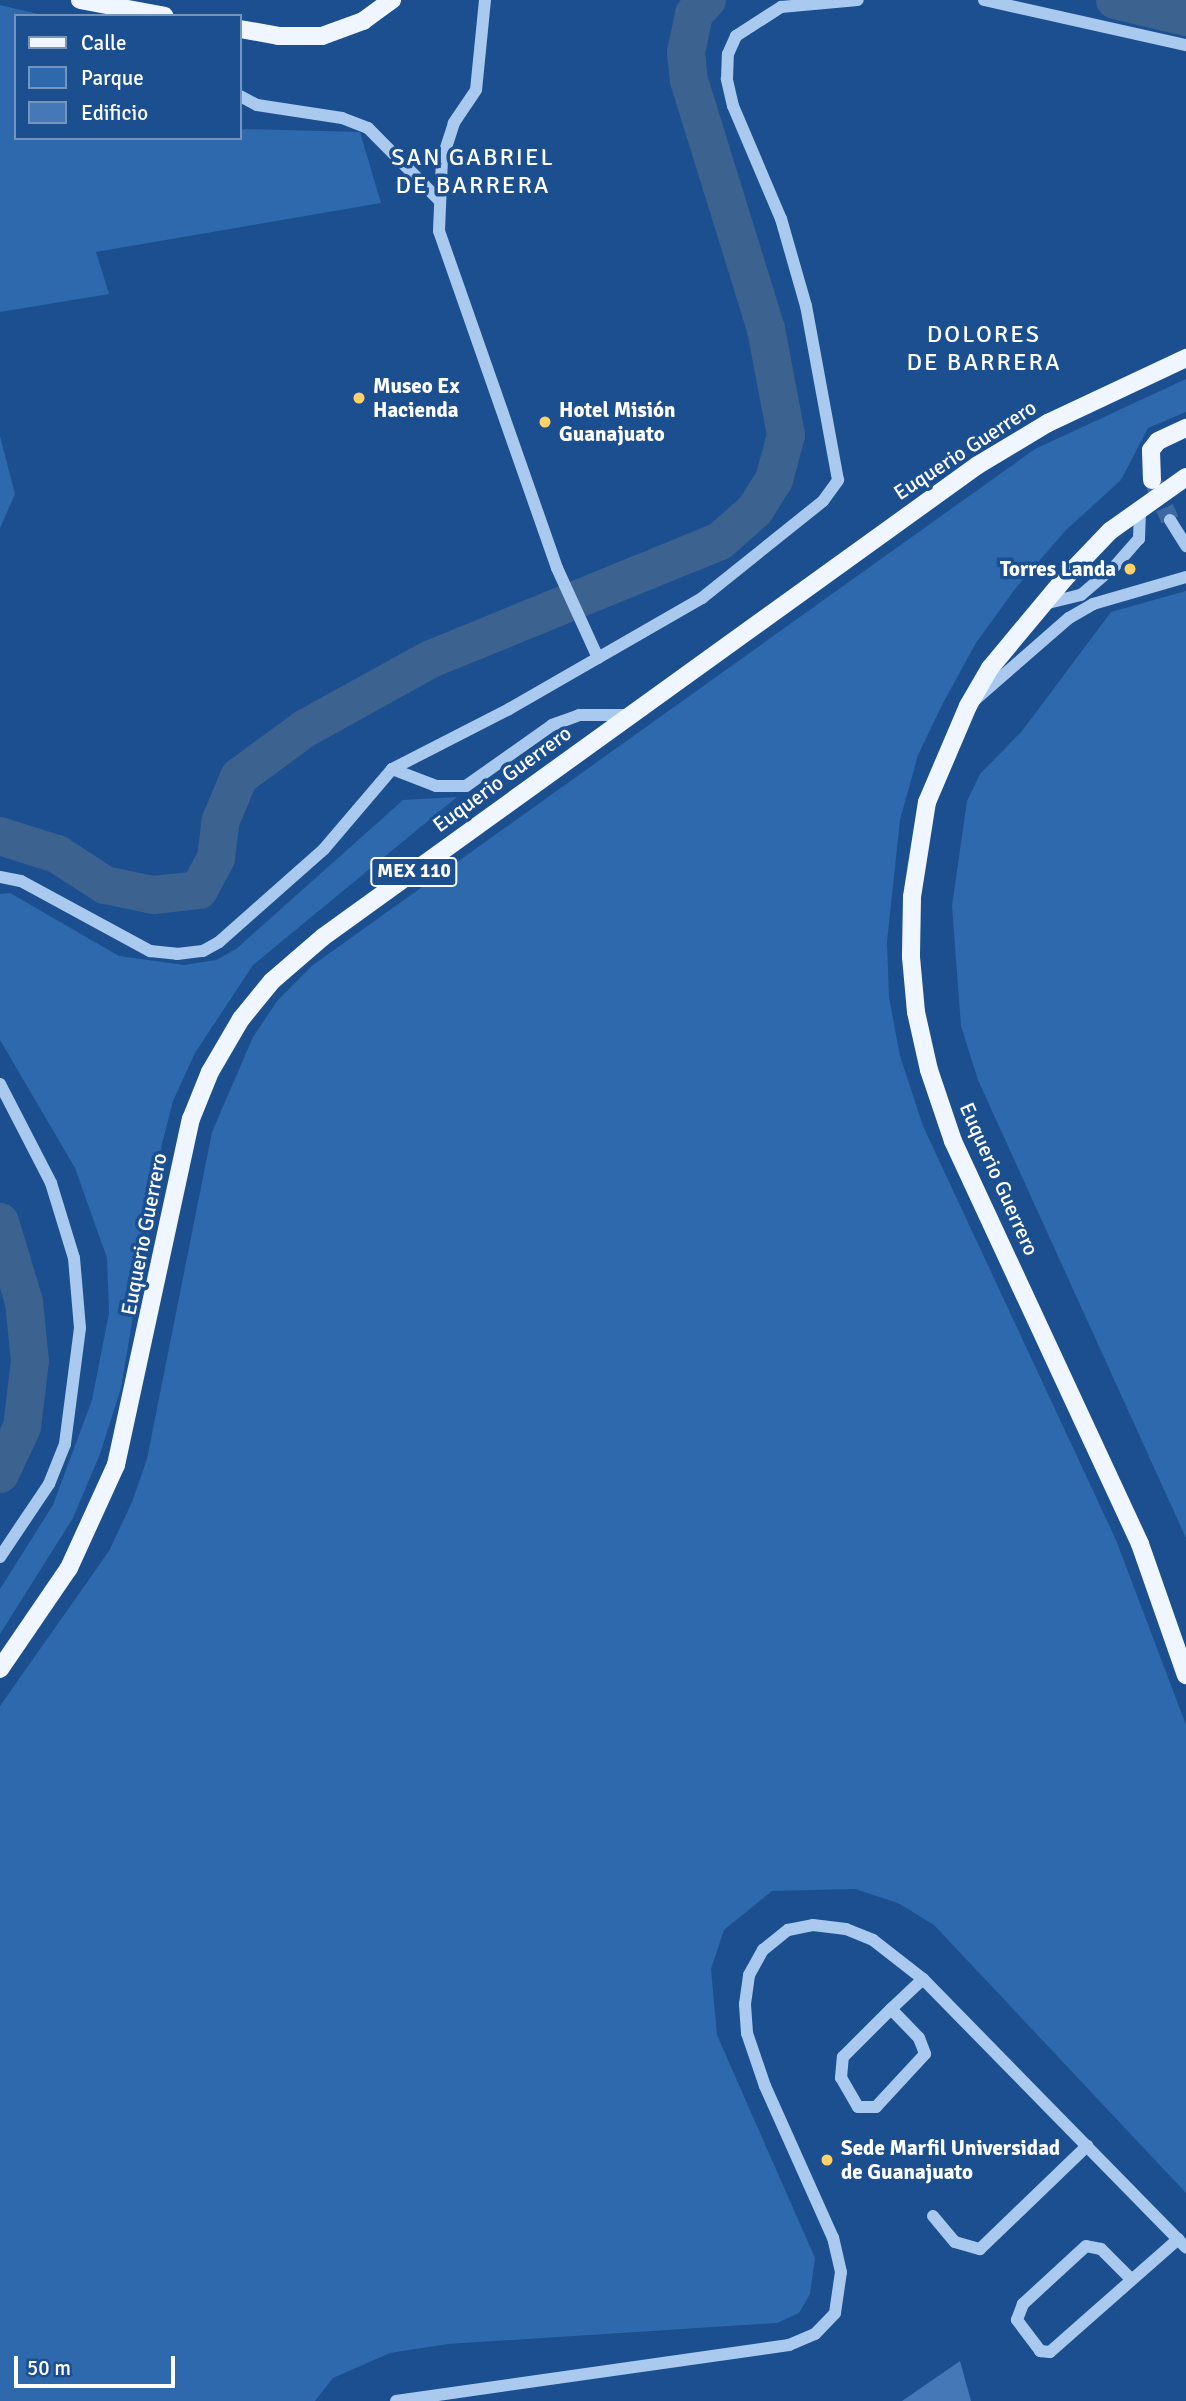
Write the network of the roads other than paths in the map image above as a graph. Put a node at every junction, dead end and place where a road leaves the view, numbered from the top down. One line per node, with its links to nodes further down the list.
1 (80, 0): 6 (main road)
2 (392, 0): 8 (main road)
3 (485, 0): 11 (street)
4 (858, 0): 21 (street)
5 (984, 0): 9 (street)
6 (130, 12): 7 (main road)
7 (148, 14)
8 (242, 29)
9 (1186, 45)
10 (242, 97): 11 (street)
11 (438, 199): 21 (street)
12 (1186, 358): 23 (main road, Euquerio Guerrero / MEX 110)
13 (1186, 428): 15 (main road)
14 (1186, 477): 16 (main road, Euquerio Guerrero)
15 (1152, 480)
16 (1140, 508): 20 (main road, Euquerio Guerrero); 20 (street)
17 (1170, 520): 18 (street)
18 (1186, 546)
19 (1186, 577): 22 (street)
20 (1040, 605): 22 (main road, Euquerio Guerrero)
21 (597, 658): 24 (street)
22 (968, 706): 29 (main road, Euquerio Guerrero)
23 (630, 715): 24 (street); 28 (main road, Euquerio Guerrero / MEX 110)
24 (392, 769): 25 (street)
25 (0, 877)
26 (0, 1084): 27 (street)
27 (0, 1557)
28 (0, 1668)
29 (1186, 1675)
30 (923, 1979): 31 (street); 32 (street); 36 (street)
31 (891, 2009): 31 (street)
32 (1087, 2146): 33 (street); 34 (street)
33 (933, 2216)
34 (1182, 2243): 35 (street)
35 (1131, 2278): 35 (street)
36 (396, 2401)

